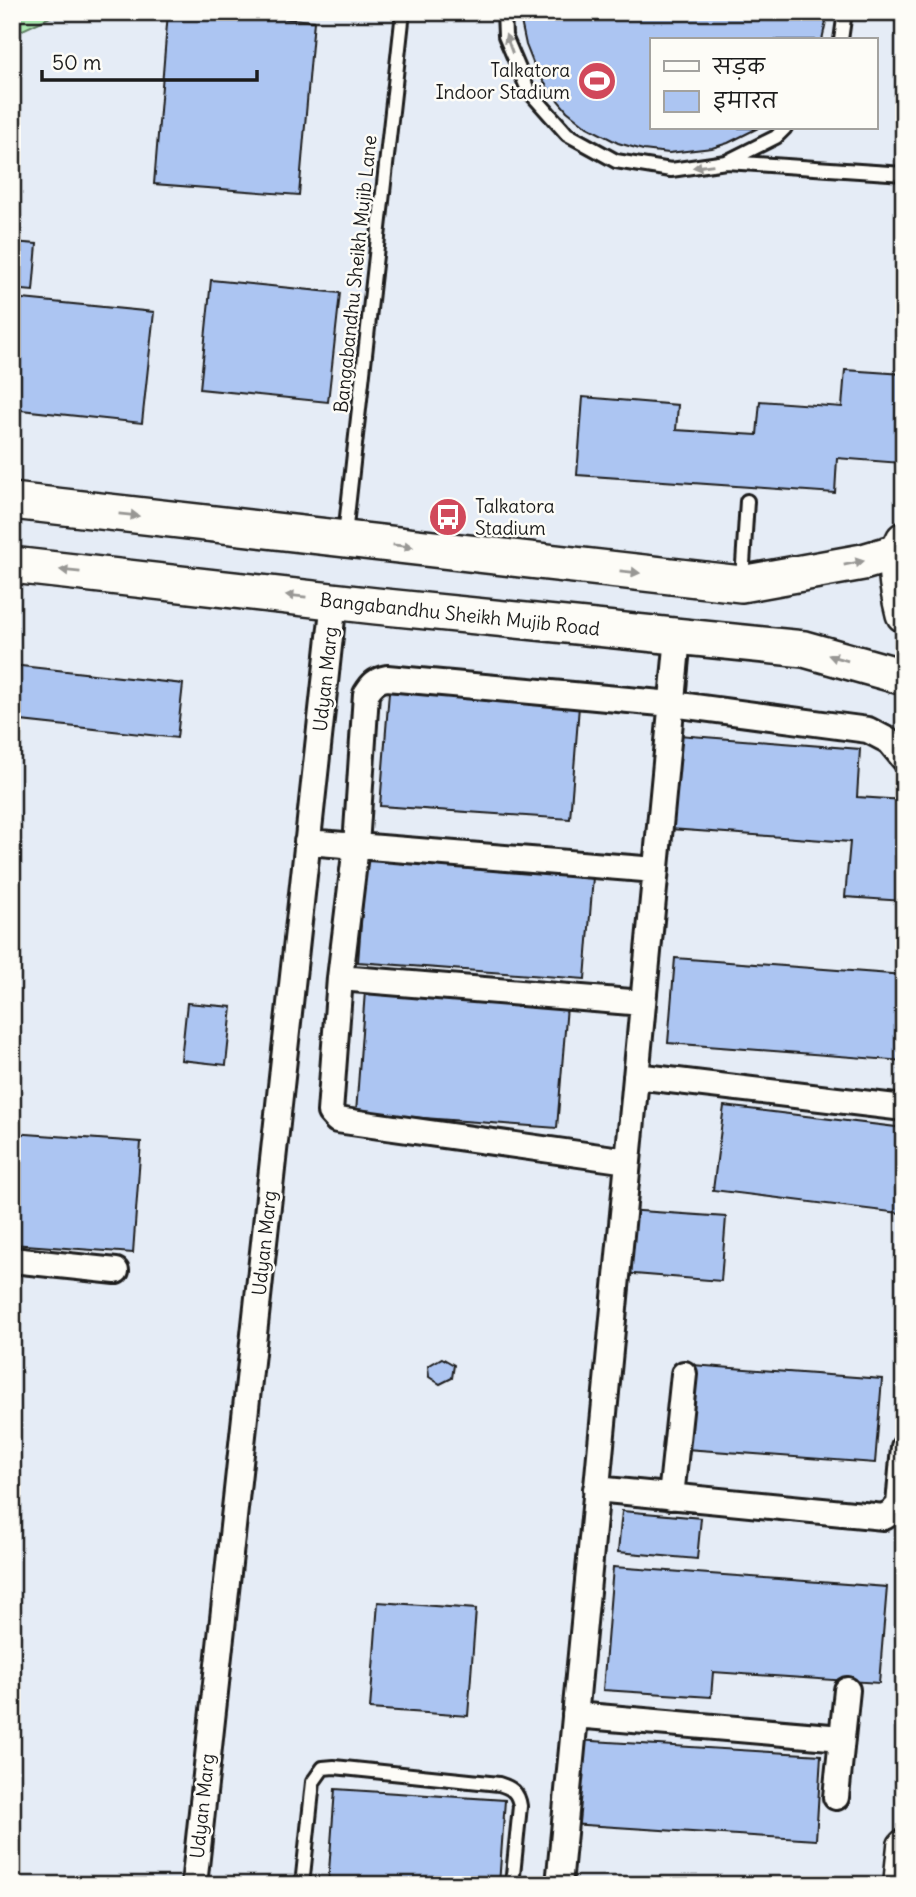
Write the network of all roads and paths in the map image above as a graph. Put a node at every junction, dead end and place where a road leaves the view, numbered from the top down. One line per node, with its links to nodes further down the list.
1 (403, 12): 10 (lane, Bangabandhu Sheikh Mujib Lane)
2 (504, 12): 6 (lane, one-way to 2)
3 (845, 12): 4 (lane)
4 (841, 38)
5 (783, 130): 6 (lane)
6 (726, 162): 7 (lane)
7 (904, 174)
8 (12, 501): 10 (main road, one-way to 10)
9 (747, 501): 13 (lane)
10 (345, 539): 13 (main road, one-way to 13)
11 (900, 546): 13 (main road, one-way to 11); 15 (main road)
12 (12, 565): 14 (main road, Bangabandhu Sheikh Mujib Road, one-way to 12)
13 (741, 584)
14 (334, 600): 16 (main road, Bangabandhu Sheikh Mujib Road); 20 (street, Udyan Marg)
15 (904, 614)
16 (678, 637): 17 (main road, Bangabandhu Sheikh Mujib Road, one-way to 16); 18 (street)
17 (904, 677)
18 (672, 704): 19 (street); 21 (street); 22 (street)
19 (904, 759)
20 (307, 842): 21 (street); 39 (street, Udyan Marg)
21 (356, 846): 22 (street); 23 (street)
22 (656, 870): 24 (street)
23 (341, 978): 24 (street); 27 (street)
24 (643, 1003): 25 (street)
25 (636, 1076): 26 (street); 27 (street)
26 (904, 1108)
27 (628, 1161): 32 (street)
28 (12, 1260): 29 (street)
29 (116, 1271)
30 (684, 1374): 33 (street)
31 (904, 1447): 33 (street)
32 (596, 1489): 33 (street); 35 (street)
33 (671, 1497)
34 (847, 1689): 36 (street)
35 (575, 1715): 36 (street); 42 (street)
36 (842, 1738): 37 (street)
37 (836, 1797)
38 (904, 1846): 43 (street)
39 (194, 1885)
40 (303, 1885): 41 (lane)
41 (512, 1885)
42 (559, 1885)
43 (900, 1885)

